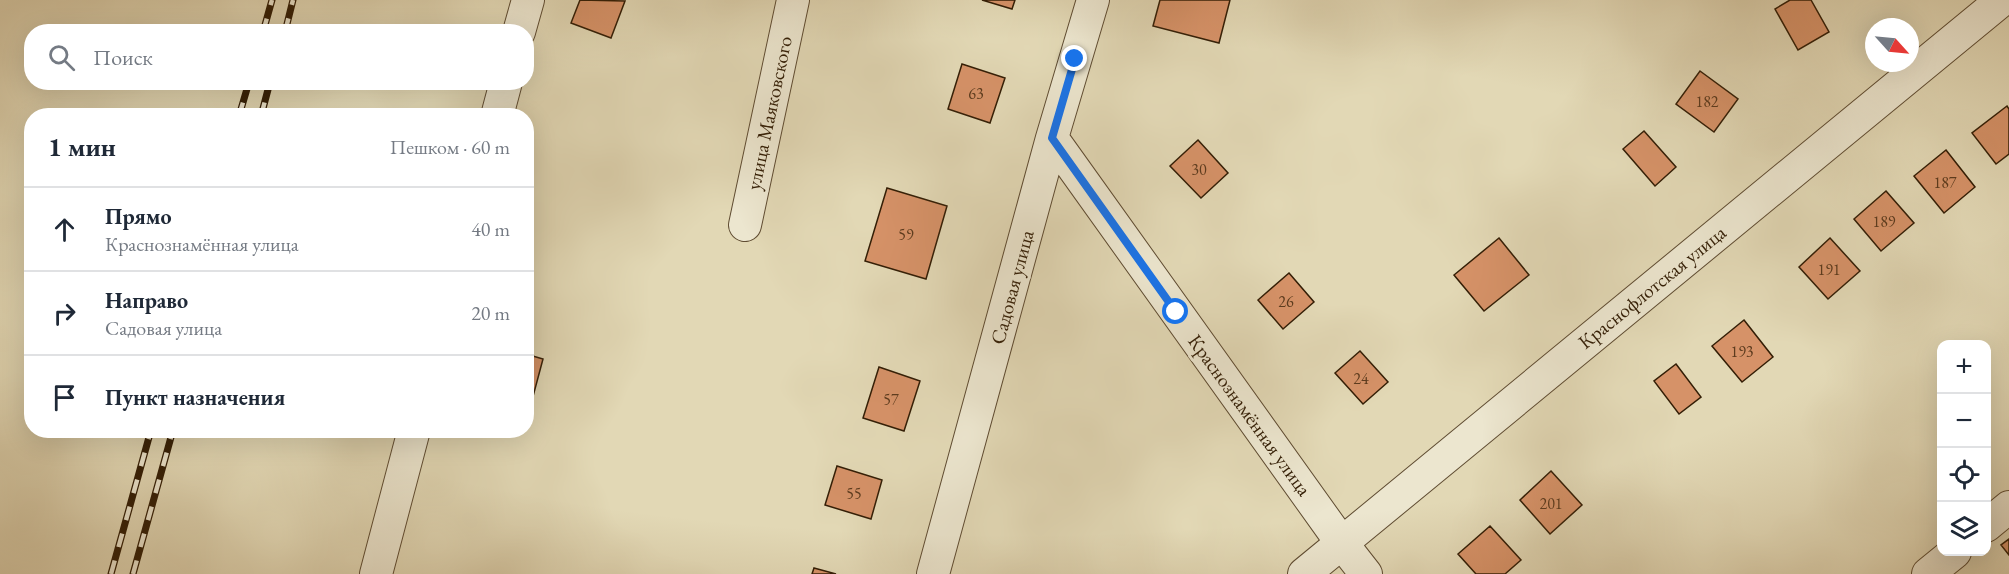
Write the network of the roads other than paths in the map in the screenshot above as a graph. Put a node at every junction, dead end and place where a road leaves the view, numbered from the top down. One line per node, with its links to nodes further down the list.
1 (528, 0): 5 (street)
2 (792, 0): 9 (street, улица Маяковского)
3 (1093, 0): 8 (street, Садовая улица)
4 (2002, 0): 13 (street, Краснофлотская улица)
5 (521, 24)
6 (504, 90): 7 (street)
7 (499, 108)
8 (1052, 138): 13 (street, Краснознамённая улица); 16 (street, Садовая улица)
9 (745, 225)
10 (412, 438): 15 (street)
11 (2009, 507): 12 (street)
12 (1991, 522)
13 (1341, 542): 17 (street, Краснофлотская улица); 18 (street, Краснознамённая улица)
14 (1950, 556): 19 (street)
15 (376, 574)
16 (933, 574)
17 (1304, 574)
18 (1366, 574)
19 (1928, 574)

